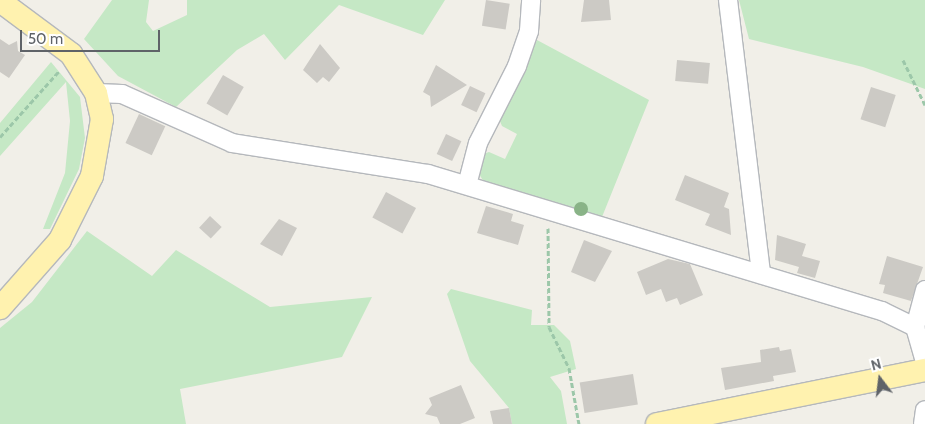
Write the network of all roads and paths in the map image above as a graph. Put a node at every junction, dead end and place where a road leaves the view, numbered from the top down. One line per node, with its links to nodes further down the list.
1 (531, 0): 9 (street)
2 (728, 0): 11 (street)
3 (0, 1): 4 (main road)
4 (71, 54): 6 (main road); 8 (path)
5 (903, 60): 7 (path)
6 (96, 93): 9 (street); 13 (main road)
7 (925, 106)
8 (0, 138)
9 (467, 185): 10 (street)
10 (548, 210): 11 (street); 18 (path)
11 (761, 274): 14 (street)
12 (925, 290): 14 (street)
13 (0, 308)
14 (915, 328): 15 (street)
15 (925, 363)
16 (925, 370): 19 (main road)
17 (925, 410): 20 (street)
18 (579, 424)
19 (657, 424)
20 (923, 424)

